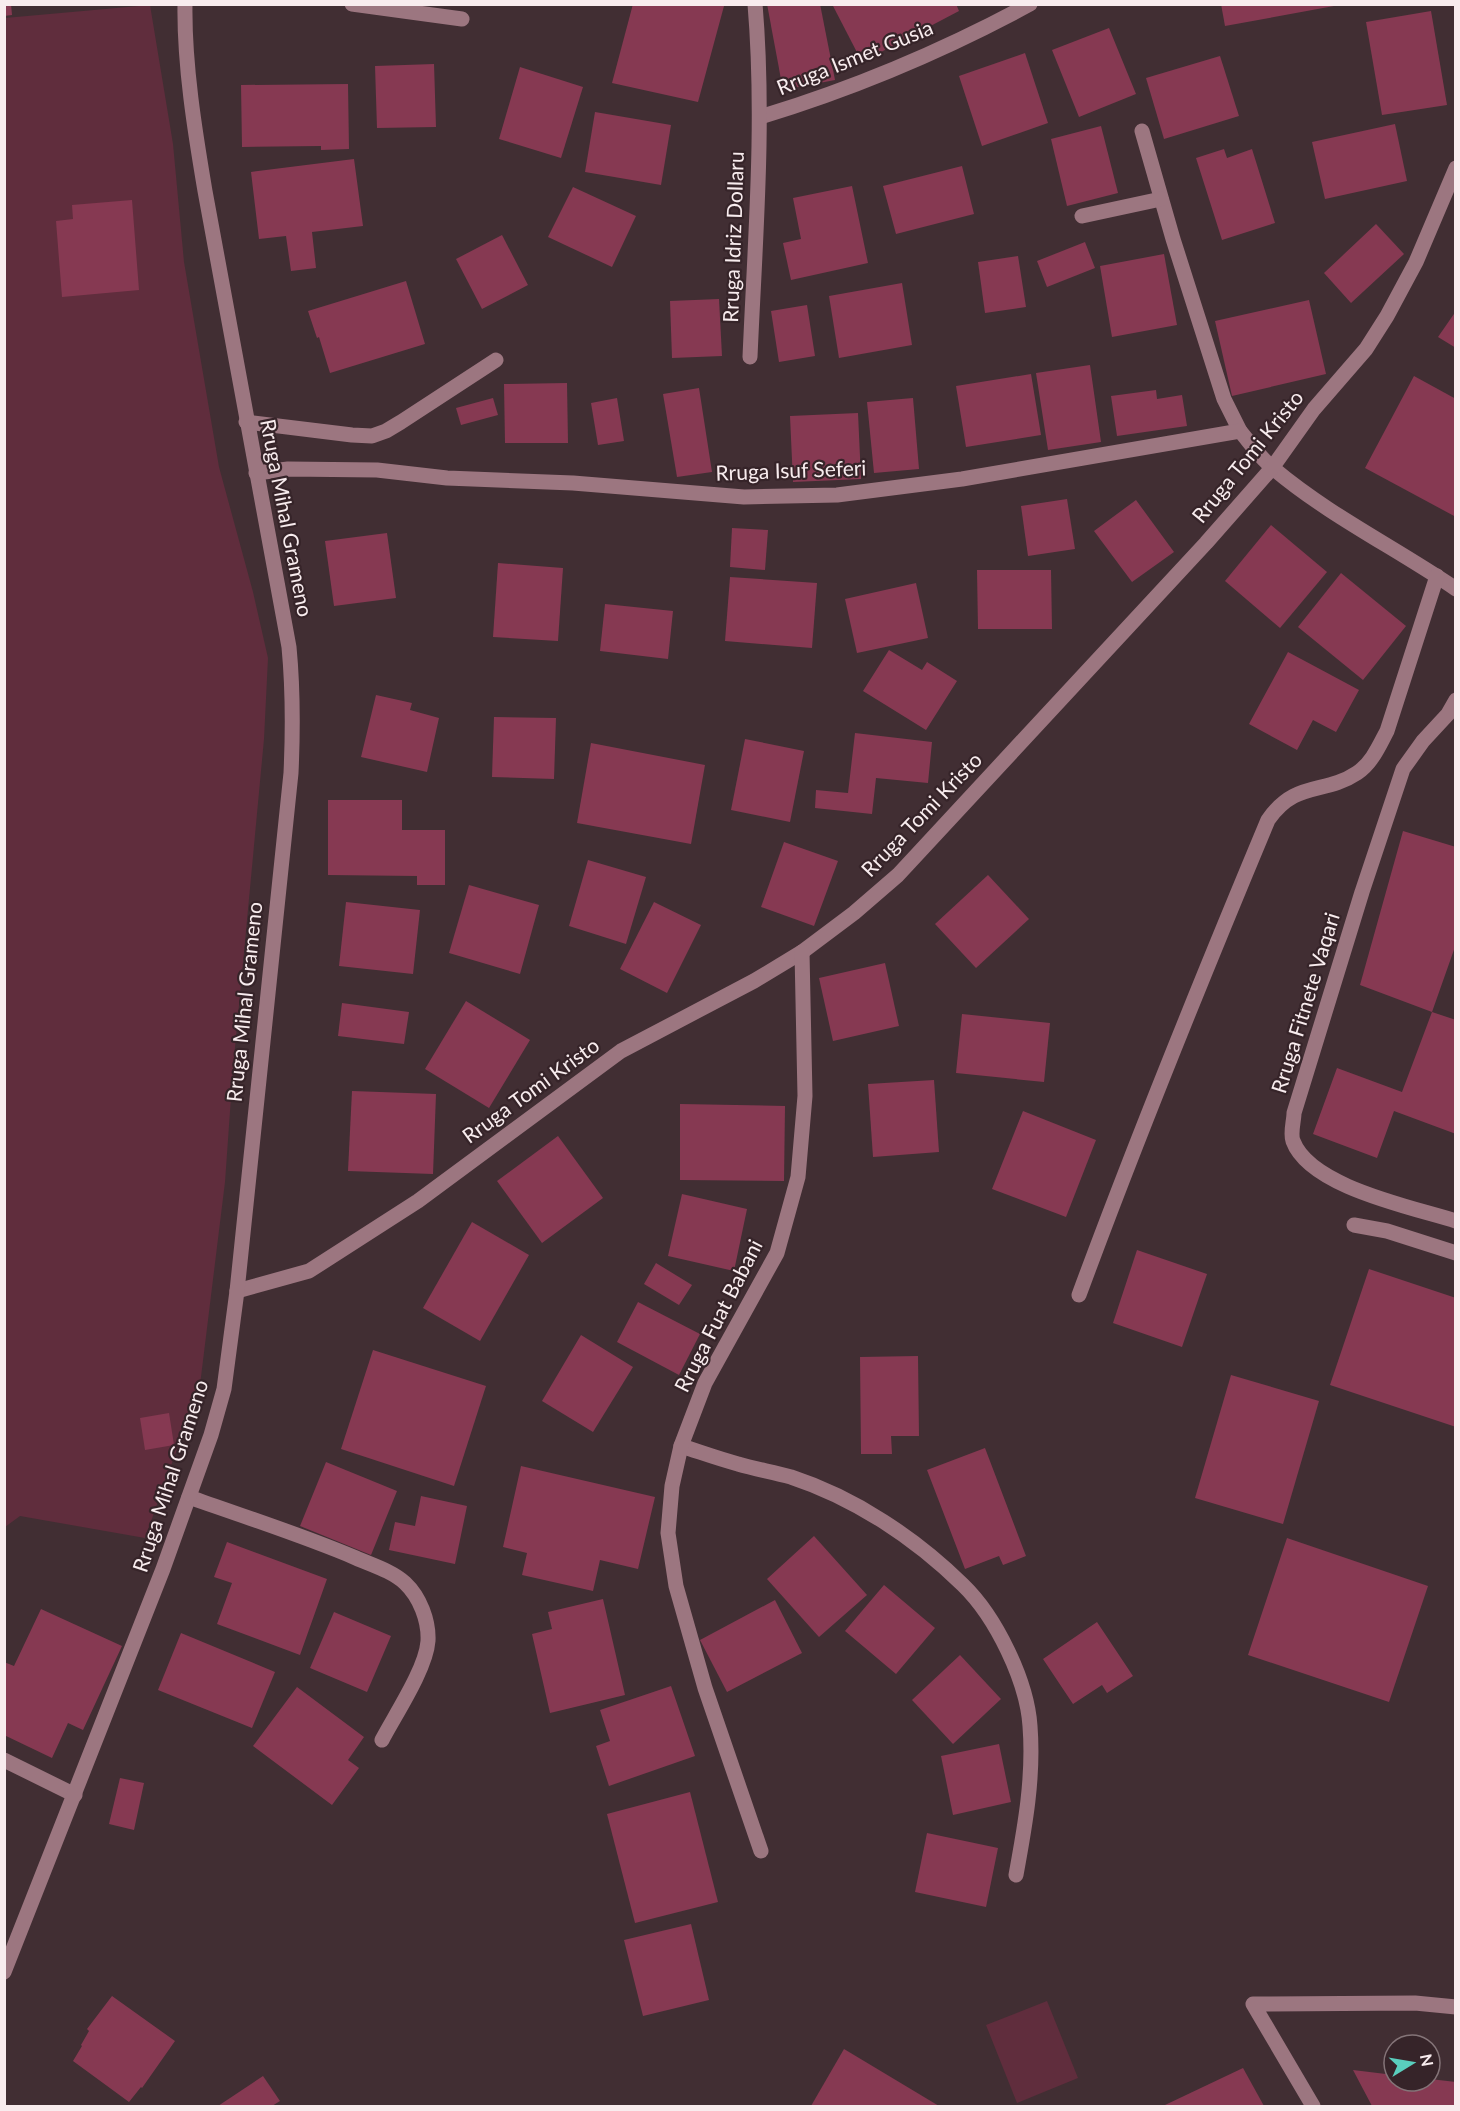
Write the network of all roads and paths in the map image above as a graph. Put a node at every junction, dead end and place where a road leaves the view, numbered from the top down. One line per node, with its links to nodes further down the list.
1 (185, 4): 13 (street, Rruga Mihal Grameno)
2 (352, 4): 5 (street)
3 (755, 4): 6 (street, Rruga Idriz Dollaru)
4 (1030, 4): 6 (street, Rruga Ismet Gusia)
5 (462, 19)
6 (760, 117): 11 (street, Rruga Idriz Dollaru)
7 (1142, 131): 9 (street)
8 (1455, 168): 15 (street, Rruga Tomi Kristo)
9 (1161, 199): 10 (street); 14 (street)
10 (1082, 216)
11 (750, 357)
12 (496, 360): 13 (street)
13 (246, 422): 16 (street, Rruga Mihal Grameno)
14 (1240, 431): 15 (street); 16 (street, Rruga Isuf Seferi)
15 (1272, 468): 17 (street); 21 (street, Rruga Tomi Kristo)
16 (256, 473): 25 (street, Rruga Mihal Grameno)
17 (1437, 576): 18 (street); 26 (street)
18 (1455, 589)
19 (1455, 700): 20 (street, Rruga Fitnete Vaqari)
20 (1452, 714): 22 (street, Rruga Fitnete Vaqari)
21 (802, 952): 25 (street, Rruga Tomi Kristo); 27 (street, Rruga Fuat Babani)
22 (1455, 1221)
23 (1354, 1224): 24 (street)
24 (1455, 1253)
25 (237, 1291): 28 (street, Rruga Mihal Grameno)
26 (1079, 1295)
27 (681, 1446): 32 (street, Rruga Fuat Babani); 33 (street)
28 (189, 1497): 29 (street); 31 (street, Rruga Mihal Grameno)
29 (382, 1740)
30 (4, 1760): 31 (street)
31 (75, 1795): 34 (street, Rruga Mihal Grameno)
32 (761, 1851)
33 (1016, 1875)
34 (4, 1972)
35 (1455, 2007): 36 (street)
36 (1313, 2106)

